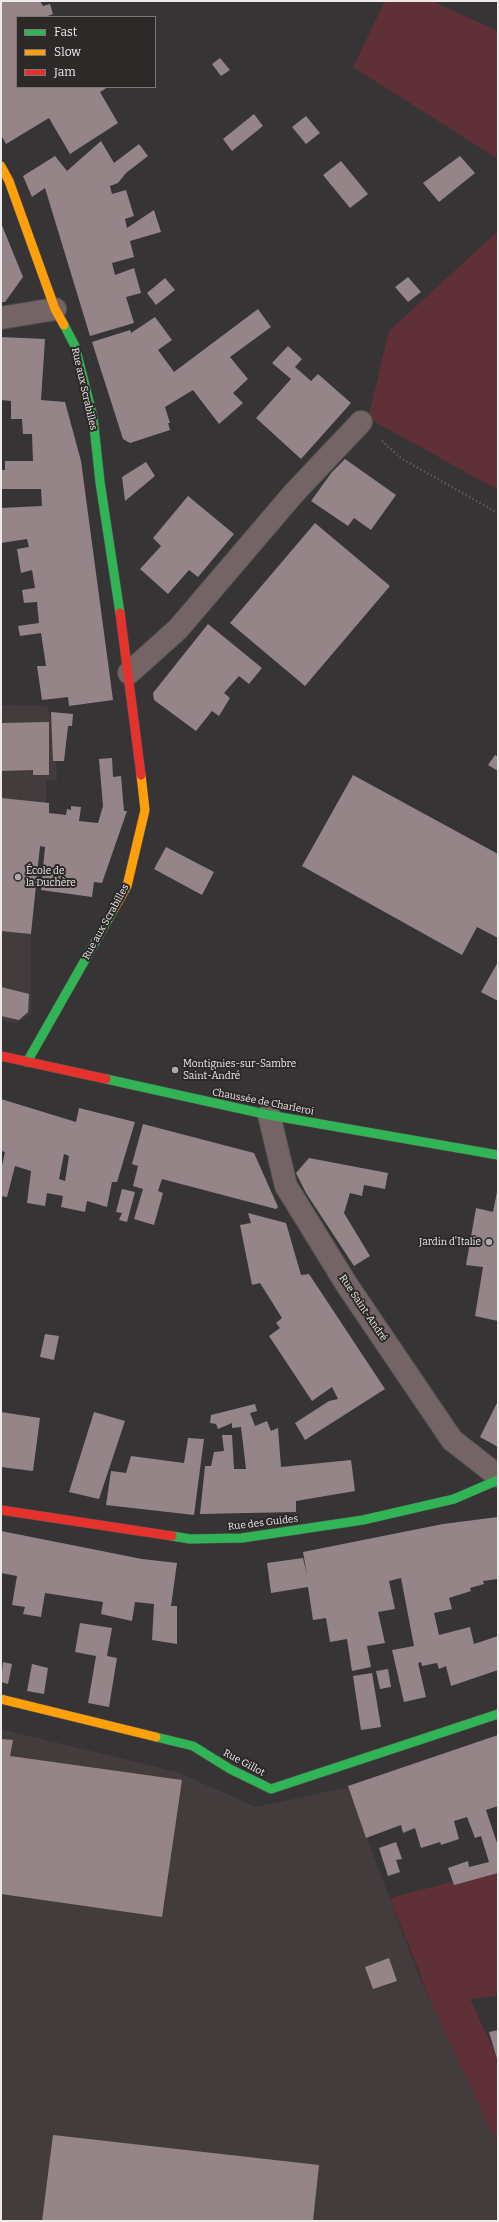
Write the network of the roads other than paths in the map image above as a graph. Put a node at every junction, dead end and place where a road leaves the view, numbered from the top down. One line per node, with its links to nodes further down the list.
1 (1, 166): 2 (street, Rue aux Scrabilles)
2 (55, 309): 3 (street); 5 (street, Rue aux Scrabilles)
3 (1, 318)
4 (361, 422): 5 (street)
5 (129, 673): 7 (street, Rue aux Scrabilles)
6 (1, 1056): 7 (street, Chaussée de Charleroi)
7 (27, 1062): 8 (street, Chaussée de Charleroi)
8 (269, 1115): 9 (street, Chaussée de Charleroi); 10 (street, Rue Saint-André)
9 (498, 1155)
10 (498, 1476)
11 (498, 1480): 12 (street, Rue des Guides)
12 (1, 1510)
13 (1, 1699): 14 (street, Rue Gillot)
14 (498, 1714)

